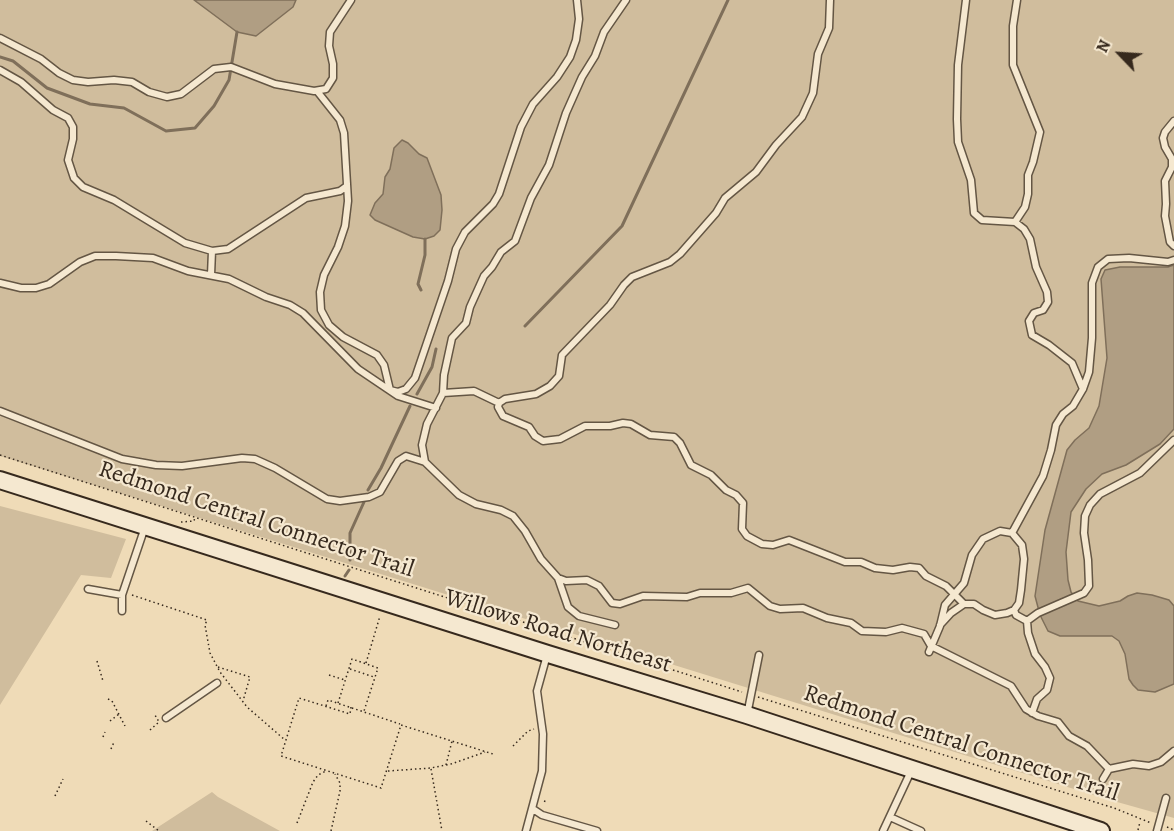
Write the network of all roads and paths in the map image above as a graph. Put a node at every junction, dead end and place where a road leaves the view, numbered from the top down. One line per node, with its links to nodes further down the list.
1 (351, 0): 9 (lane)
2 (577, 0): 19 (lane)
3 (626, 0): 20 (lane)
4 (830, 0): 21 (lane)
5 (966, 0): 12 (lane)
6 (1017, 0): 12 (lane)
7 (0, 38): 9 (lane)
8 (0, 70): 14 (lane)
9 (317, 91): 11 (lane)
10 (1174, 121): 13 (lane)
11 (347, 186): 14 (lane); 19 (lane)
12 (1015, 222): 18 (lane)
13 (1174, 246)
14 (212, 251): 16 (lane)
15 (1174, 260): 18 (lane)
16 (211, 275): 17 (lane); 19 (lane)
17 (0, 283)
18 (1083, 389): 31 (lane)
19 (390, 390): 22 (lane)
20 (443, 393): 21 (lane); 22 (lane)
21 (499, 403): 35 (lane)
22 (436, 408): 26 (lane)
23 (0, 411): 26 (lane)
24 (1174, 440): 41 (lane)
25 (0, 455): 28 (path, Redmond Central Connector Trail)
26 (425, 462): 32 (lane)
27 (0, 480): 30 (main road, Willows Road Northeast)
28 (195, 518): 29 (path); 56 (path, Redmond Central Connector Trail)
29 (178, 523)
30 (145, 526): 36 (lane); 45 (main road, Willows Road Northeast)
31 (1012, 533): 35 (lane); 38 (lane)
32 (558, 578): 42 (lane); 44 (lane)
33 (88, 589): 36 (lane)
34 (130, 594): 49 (path)
35 (953, 594): 37 (lane); 43 (lane)
36 (122, 595): 39 (lane)
37 (964, 604): 38 (lane); 43 (lane)
38 (1014, 610): 41 (lane)
39 (122, 611)
40 (380, 616): 48 (path)
41 (1026, 621): 64 (lane)
42 (615, 625)
43 (940, 626): 44 (lane)
44 (930, 649): 64 (lane)
45 (548, 654): 67 (main road, Willows Road Northeast); 95 (lane)
46 (759, 655): 67 (lane)
47 (97, 661): 53 (path)
48 (366, 664): 50 (path); 52 (path)
49 (218, 667): 59 (path); 59 (path)
50 (350, 669): 52 (path); 54 (path)
51 (329, 675): 54 (path)
52 (375, 677): 63 (path)
53 (103, 681)
54 (346, 681): 60 (path)
55 (217, 683): 68 (lane)
56 (742, 692)
57 (759, 697): 97 (path, Redmond Central Connector Trail)
58 (108, 699): 65 (path)
59 (242, 702): 76 (path)
60 (338, 703): 61 (path); 62 (path)
61 (326, 706): 62 (path); 76 (path)
62 (351, 707): 63 (path)
63 (364, 711): 70 (path)
64 (1032, 713): 87 (lane)
65 (119, 714): 69 (path); 71 (path)
66 (154, 715): 73 (path)
67 (747, 715): 86 (main road, Willows Road Northeast)
68 (166, 718)
69 (110, 721)
70 (401, 725): 77 (path); 89 (path)
71 (125, 726)
72 (534, 729): 79 (path)
73 (150, 730)
74 (105, 732): 75 (path)
75 (103, 737)
76 (286, 741): 88 (path)
77 (452, 741): 82 (path); 84 (path)
78 (114, 742): 80 (path)
79 (513, 746)
80 (111, 749)
81 (1174, 751): 87 (lane)
82 (486, 752): 83 (path); 84 (path)
83 (493, 754)
84 (446, 765): 85 (path)
85 (431, 768): 89 (path); 106 (path)
86 (912, 769): 96 (lane); 111 (main road, Willows Road Northeast)
87 (1109, 769): 92 (lane)
88 (326, 771): 90 (path); 99 (path)
89 (387, 771): 90 (path)
90 (335, 774): 105 (path)
91 (63, 779): 93 (path)
92 (1103, 779)
93 (55, 796)
94 (1166, 798): 112 (lane)
95 (532, 809): 107 (lane); 108 (lane)
96 (890, 817): 109 (lane); 110 (lane)
97 (1141, 820): 100 (path, Redmond Central Connector Trail); 102 (path)
98 (146, 821): 104 (path)
99 (297, 823)
100 (1152, 824)
101 (1167, 827): 103 (path)
102 (1138, 830)
103 (1174, 830)
104 (159, 831)
105 (331, 831)
106 (441, 831)
107 (526, 831)
108 (597, 831)
109 (883, 831)
110 (921, 831)
111 (1101, 831)
112 (1157, 831)

